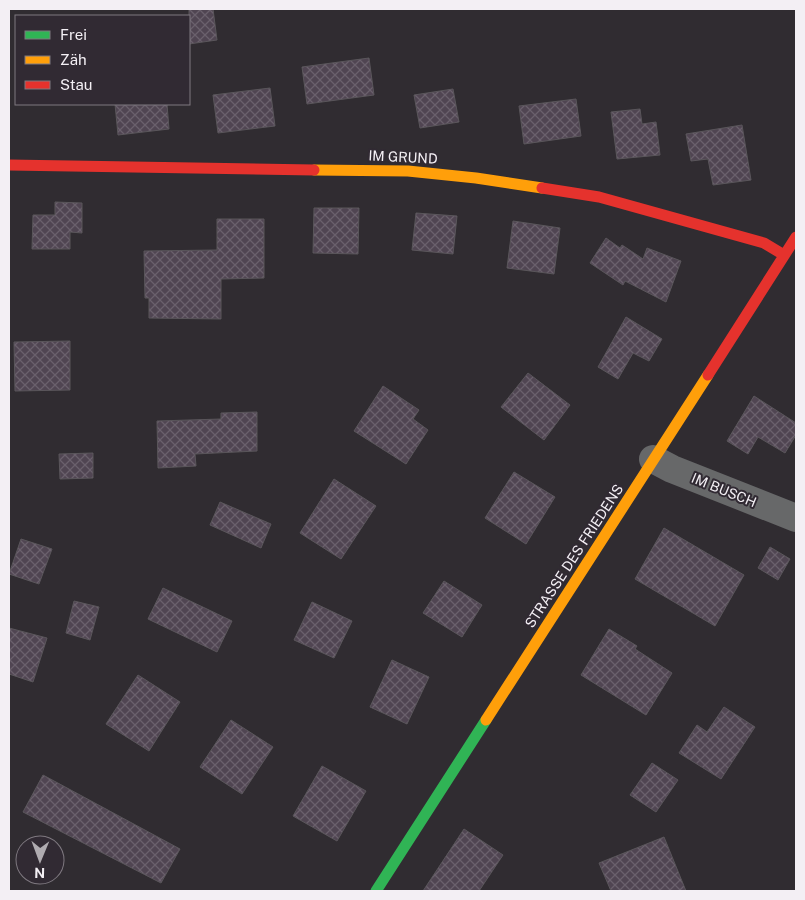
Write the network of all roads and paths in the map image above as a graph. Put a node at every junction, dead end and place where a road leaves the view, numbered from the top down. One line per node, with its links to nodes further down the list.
1 (9, 165): 3 (street, IM GRUND)
2 (796, 236): 3 (street, STRASSE DES FRIEDENS)
3 (784, 255): 4 (street, STRASSE DES FRIEDENS)
4 (653, 459): 5 (street, IM BUSCH); 6 (street, STRASSE DES FRIEDENS)
5 (796, 518)
6 (376, 891)

